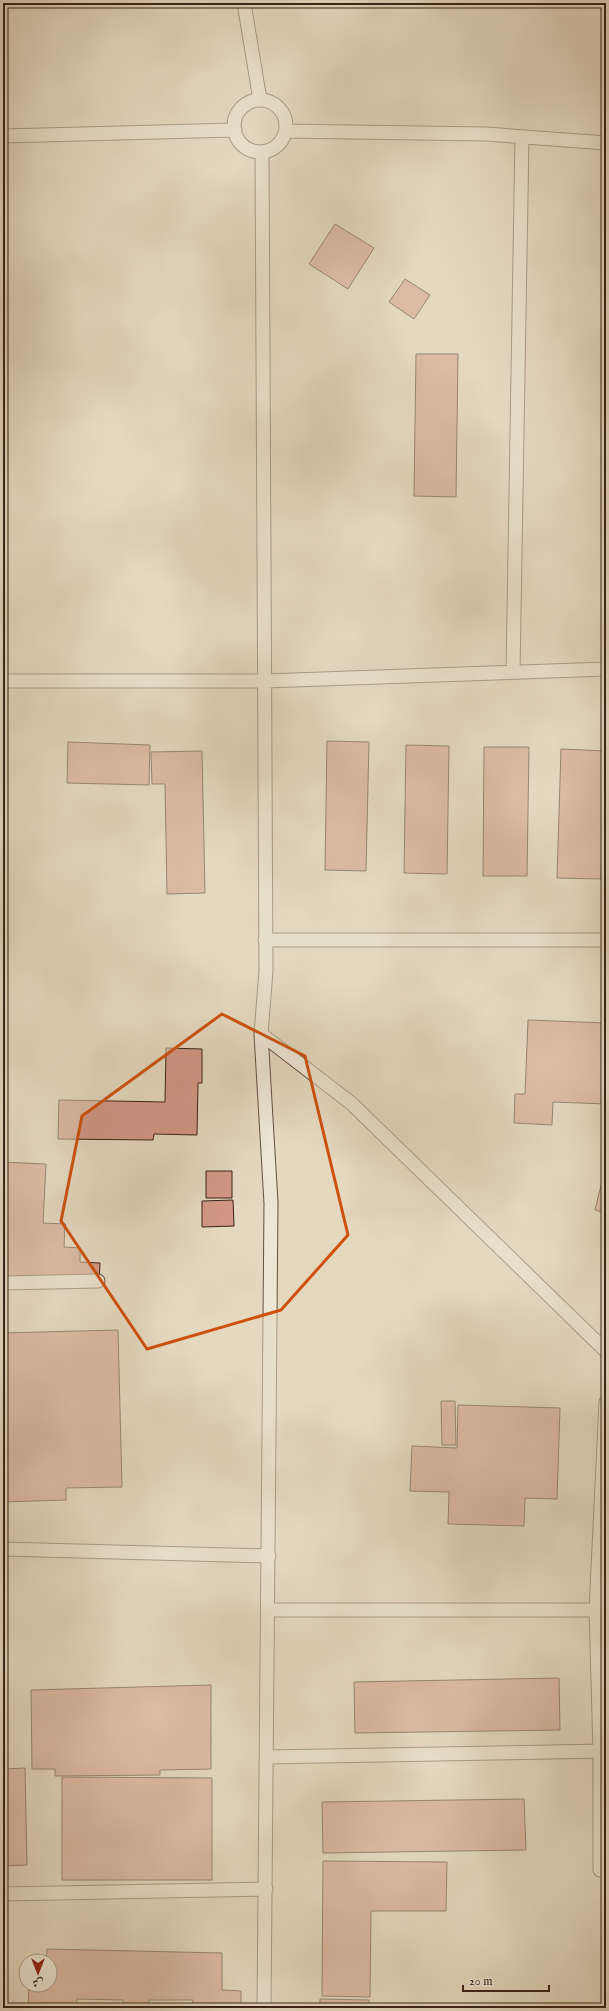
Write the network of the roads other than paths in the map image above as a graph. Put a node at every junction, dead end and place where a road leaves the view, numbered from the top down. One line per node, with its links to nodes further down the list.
1 (244, 3): 2 (lane)
2 (260, 100): 3 (lane); 4 (lane)
3 (235, 130): 5 (lane); 8 (lane)
4 (286, 131): 6 (lane); 8 (lane)
5 (3, 136)
6 (522, 137): 7 (lane); 10 (lane)
7 (606, 144)
8 (262, 152): 12 (lane)
9 (606, 669): 10 (lane)
10 (513, 672): 12 (lane)
11 (3, 681): 12 (lane)
12 (264, 681): 13 (lane)
13 (265, 940): 14 (lane); 15 (lane)
14 (606, 940)
15 (261, 1034): 18 (lane); 21 (lane)
16 (98, 1281): 17 (lane)
17 (3, 1283)
18 (606, 1351)
19 (606, 1402): 23 (lane)
20 (3, 1549): 21 (lane)
21 (269, 1556): 22 (lane)
22 (268, 1610): 23 (lane); 25 (lane)
23 (596, 1610): 24 (lane)
24 (603, 1751): 25 (lane); 26 (lane)
25 (267, 1757): 27 (lane)
26 (600, 1870)
27 (266, 1889): 28 (lane); 29 (lane)
28 (3, 1894)
29 (264, 2008)

